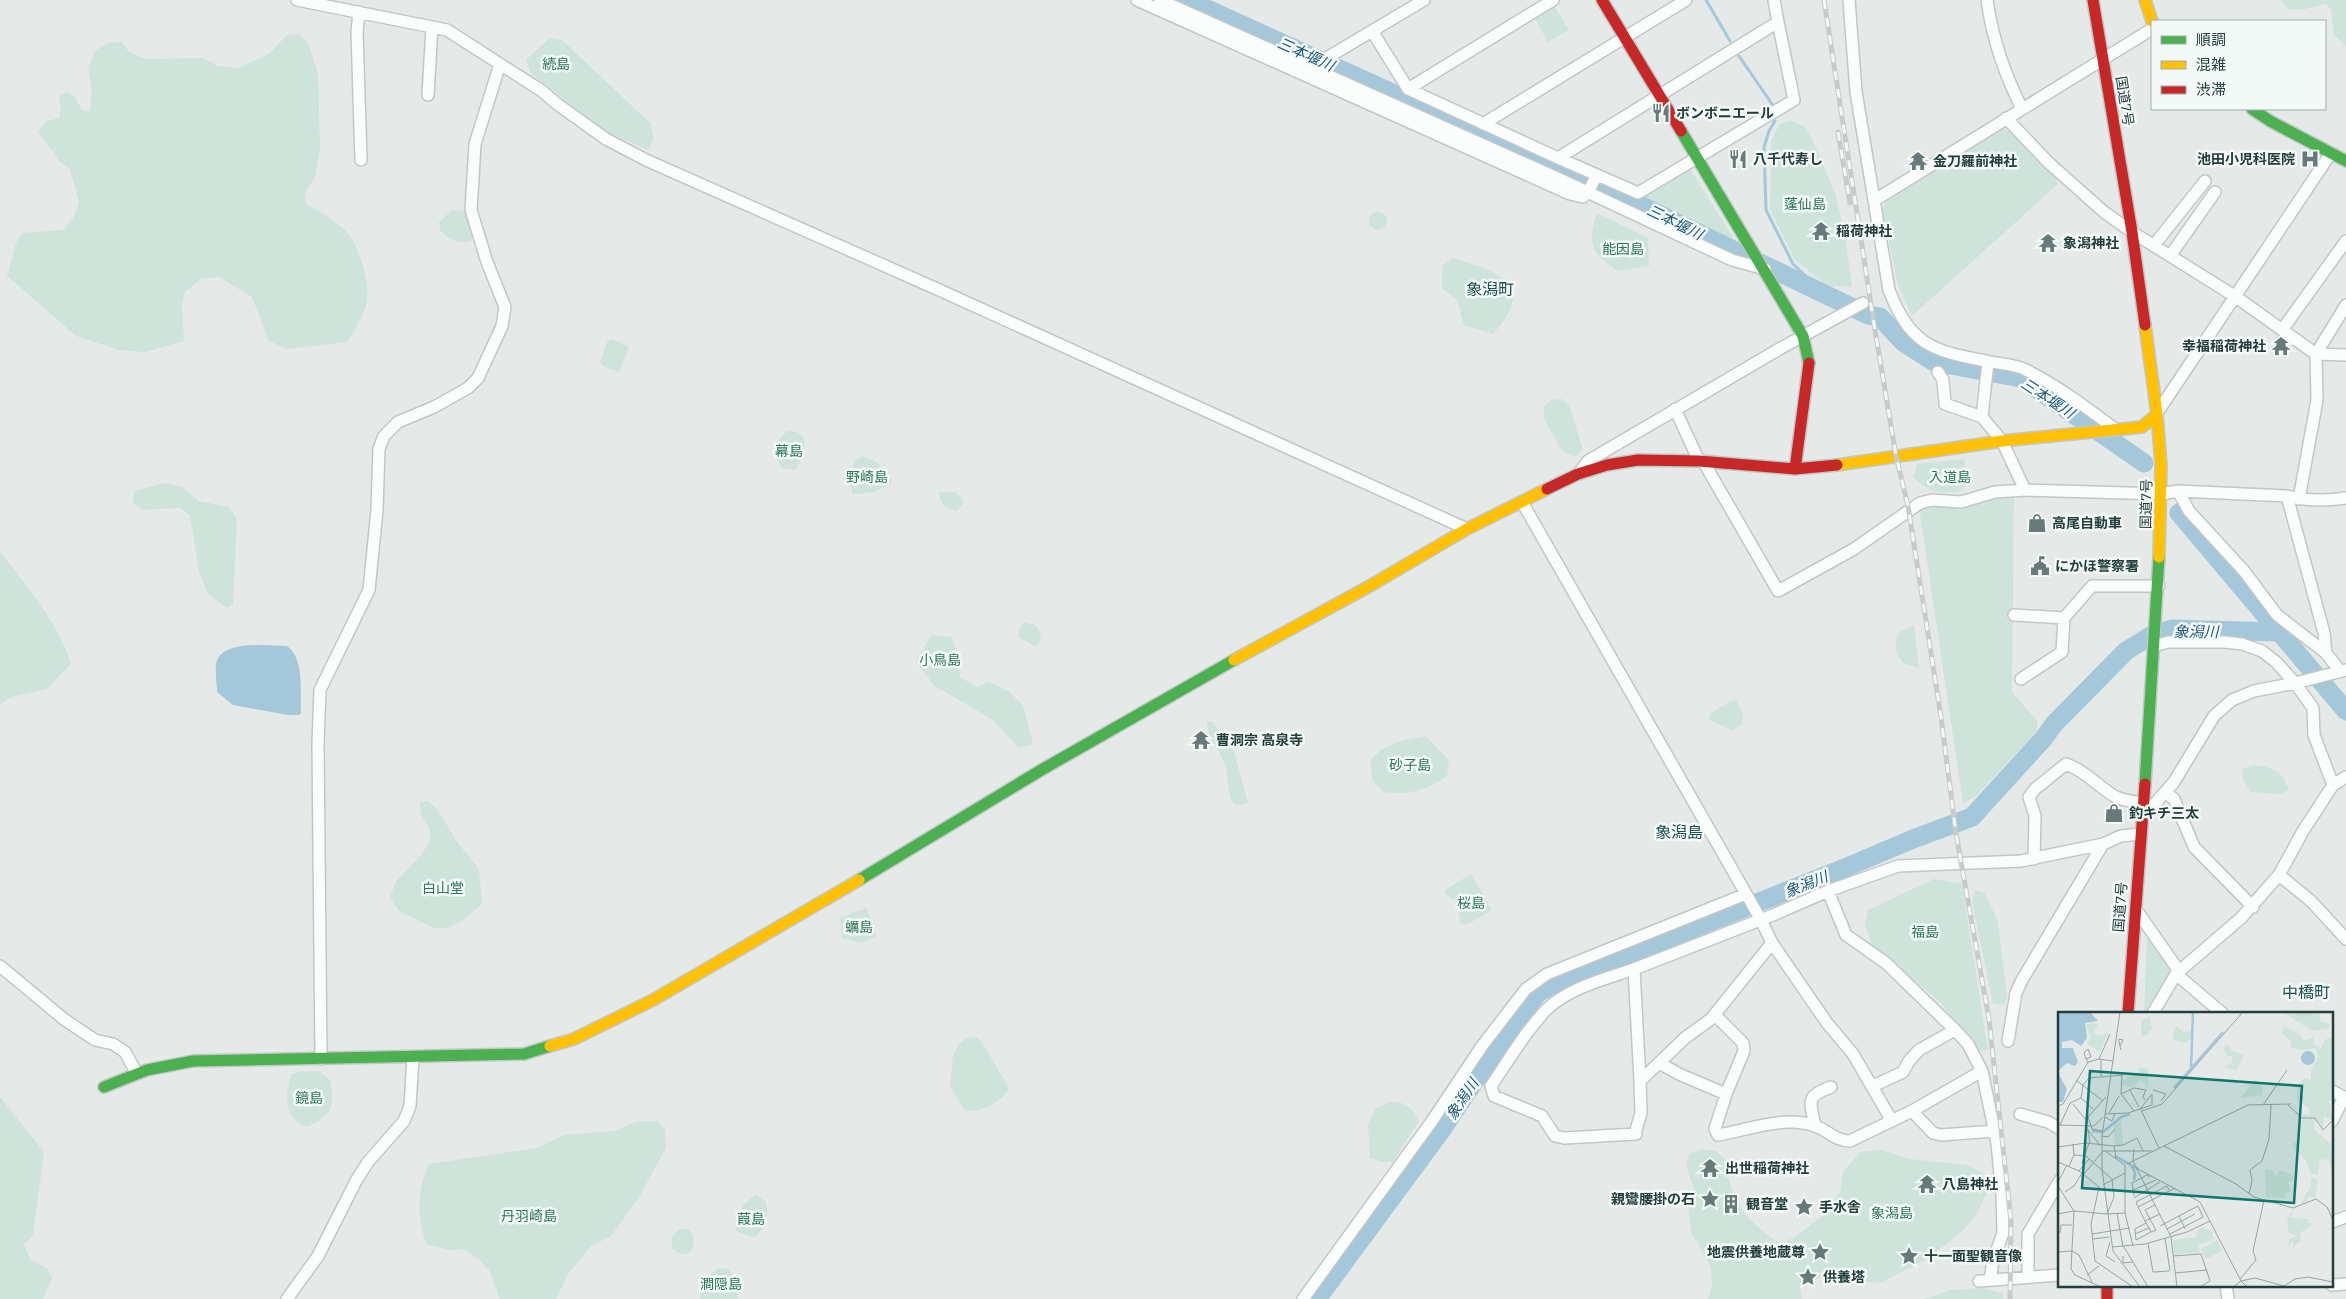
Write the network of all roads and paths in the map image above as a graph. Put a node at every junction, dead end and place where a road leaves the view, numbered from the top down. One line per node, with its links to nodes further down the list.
1 (297, 0): 13 (street)
2 (1137, 0): 38 (street)
3 (1160, 0): 23 (street)
4 (1424, 0): 19 (street)
5 (1553, 0): 24 (street)
6 (1602, 0): 20 (main road)
7 (1686, 0): 20 (street)
8 (1774, 0): 16 (street)
9 (1849, 0): 40 (street)
10 (1988, 0): 27 (street)
11 (2093, 0): 21 (main road, 国道7号)
12 (2144, 0): 15 (main road)
13 (332, 3): 14 (street)
14 (359, 12): 17 (street); 34 (street)
15 (2152, 20)
16 (1778, 22): 25 (street); 33 (street)
17 (432, 27): 22 (street); 26 (street)
18 (2151, 30): 21 (street)
19 (1372, 31): 23 (street); 24 (street)
20 (1624, 38): 25 (main road); 30 (street)
21 (2104, 59): 27 (street); 41 (main road, 国道7号)
22 (500, 64): 70 (street); 105 (street)
23 (1319, 72): 38 (street)
24 (1408, 89): 30 (street)
25 (1659, 94): 32 (street); 33 (main road)
26 (428, 95)
27 (2022, 109): 29 (street)
28 (2254, 110): 31 (main road)
29 (2006, 118): 40 (street); 41 (street)
30 (1483, 124): 32 (street)
31 (2331, 152): 35 (main road); 46 (street)
32 (1558, 158): 36 (street)
33 (1698, 158): 36 (street); 45 (main road)
34 (361, 160)
35 (2346, 161)
36 (1597, 175): 38 (street)
37 (2204, 181): 43 (street)
38 (1588, 192): 45 (street)
39 (2215, 192): 44 (street)
40 (1875, 200): 53 (street)
41 (2132, 232): 43 (street); 56 (main road, 国道7号)
42 (2346, 241): 49 (street)
43 (2154, 246): 44 (street)
44 (2170, 256): 46 (street)
45 (1765, 269): 50 (main road)
46 (2236, 297): 49 (street); 56 (street)
47 (1863, 303): 50 (street)
48 (2346, 305): 51 (street)
49 (2282, 330): 51 (street)
50 (1803, 336): 55 (street); 61 (main road)
51 (2316, 354): 52 (street); 68 (street)
52 (2346, 355)
53 (1988, 362): 57 (street); 58 (street)
54 (1938, 372): 57 (street)
55 (1675, 409): 60 (street); 62 (street)
56 (2157, 414): 58 (main road); 65 (main road, 国道7号)
57 (1982, 417): 59 (street)
58 (2115, 429): 59 (main road)
59 (2002, 441): 61 (main road); 63 (street)
60 (1701, 461): 61 (main road); 62 (main road); 63 (street)
61 (1795, 469)
62 (1578, 474): 69 (main road)
63 (2025, 490): 65 (street)
64 (2178, 491): 65 (street); 66 (street); 75 (street)
65 (2161, 494): 71 (main road, 国道7号)
66 (2287, 496): 68 (street); 75 (street)
67 (2346, 498): 68 (street)
68 (2299, 499)
69 (1522, 502): 70 (main road); 89 (street)
70 (1467, 529): 104 (main road)
71 (2158, 586): 73 (street); 74 (main road, 国道7号)
72 (2014, 615): 73 (street)
73 (2064, 618): 77 (street)
74 (2154, 644): 78 (street); 82 (main road, 国道7号)
75 (2326, 653): 76 (street)
76 (2340, 671): 78 (street)
77 (2021, 679)
78 (2295, 683): 80 (street); 81 (street)
79 (2346, 777): 80 (street)
80 (2333, 785): 87 (street)
81 (2166, 793): 83 (street); 91 (street)
82 (2144, 803): 83 (main road, 国道7号); 86 (street)
83 (2143, 818): 84 (main road, 国道7号)
84 (2140, 834): 85 (street); 90 (main road, 国道7号)
85 (2103, 844): 86 (street); 103 (street)
86 (2034, 859): 88 (street)
87 (2279, 875): 91 (street); 93 (street)
88 (1828, 891): 92 (street); 102 (street)
89 (1746, 894): 92 (street); 130 (street)
90 (2134, 906): 97 (street); 98 (main road, 国道7号)
91 (2253, 906): 97 (street)
92 (1761, 920): 94 (street); 96 (street)
93 (2346, 939)
94 (1772, 943): 101 (street); 110 (street)
95 (0, 966): 107 (street)
96 (1634, 969): 109 (street); 109 (street)
97 (2177, 973): 99 (street); 100 (street)
98 (2128, 1012)
99 (2154, 1012)
100 (2221, 1012)
101 (1715, 1015): 106 (street); 113 (street)
102 (1955, 1030): 108 (street); 110 (street)
103 (2008, 1041)
104 (413, 1057): 105 (main road); 129 (street)
105 (321, 1059): 107 (main road)
106 (1659, 1062): 109 (street); 113 (street)
107 (136, 1072): 111 (main road)
108 (1982, 1072): 115 (street); 121 (street)
109 (1640, 1081)
110 (1873, 1086): 118 (street)
111 (104, 1087)
112 (1831, 1087): 119 (street)
113 (1726, 1094): 119 (street)
114 (2345, 1098): 117 (street)
115 (1912, 1111): 118 (street); 121 (street)
116 (2020, 1114): 120 (street)
117 (2334, 1117)
118 (1892, 1121): 119 (street)
119 (1815, 1126)
120 (2058, 1128)
121 (1995, 1132): 126 (street)
122 (2058, 1183): 126 (street)
123 (2346, 1217): 124 (street)
124 (2334, 1221)
125 (2058, 1275): 126 (street)
126 (2028, 1277)
127 (2107, 1286): 131 (main road)
128 (2226, 1286): 132 (street)
129 (287, 1299)
130 (1303, 1299)
131 (2107, 1299)
132 (2228, 1299)

